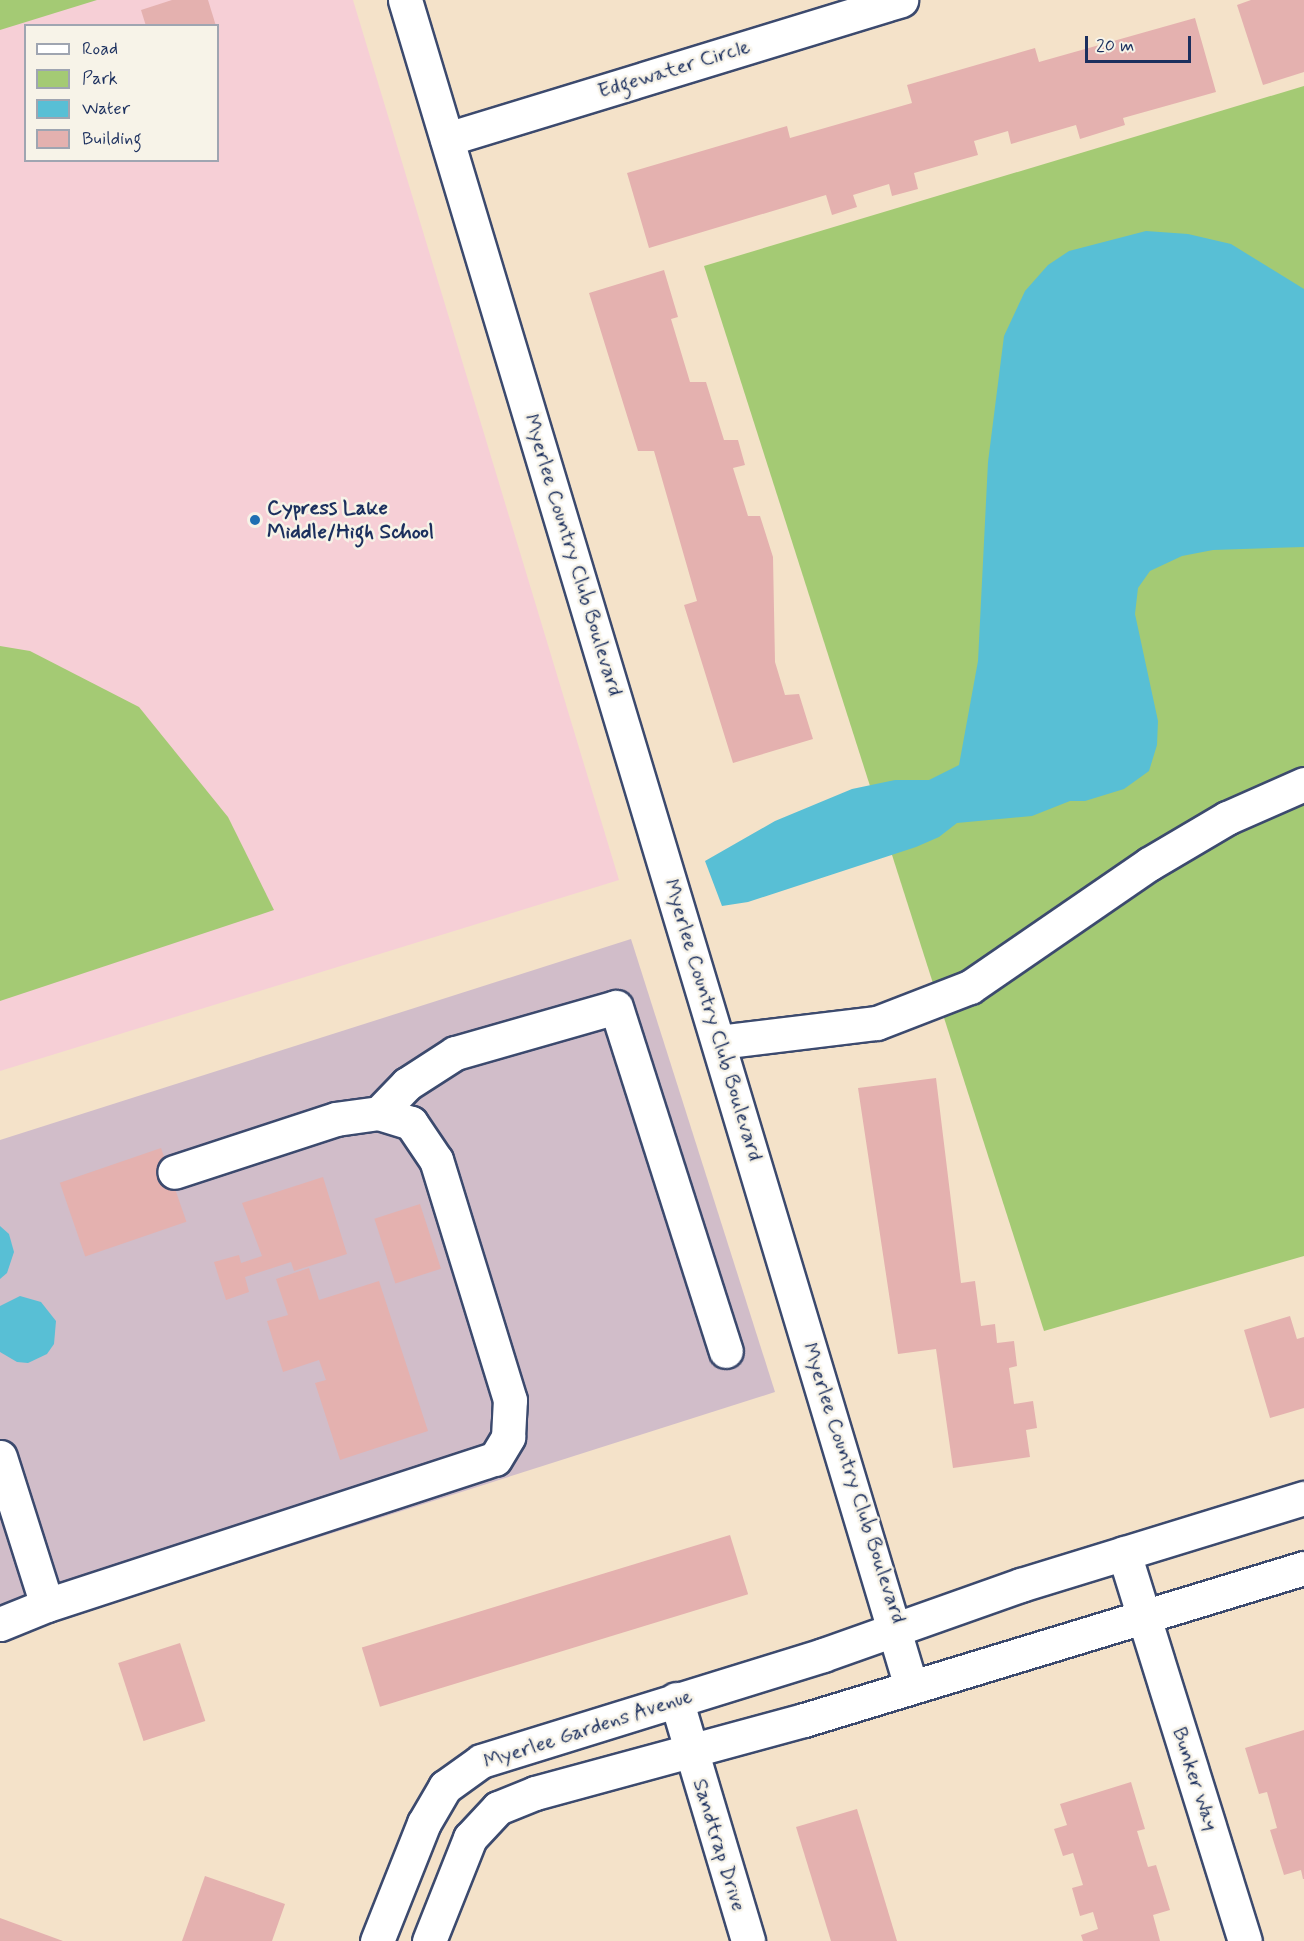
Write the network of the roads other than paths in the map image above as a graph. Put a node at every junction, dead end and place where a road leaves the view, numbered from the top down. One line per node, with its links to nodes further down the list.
1 (405, 0): 3 (street, Myerlee Country Club Boulevard)
2 (901, 0): 3 (street, Edgewater Circle)
3 (447, 139): 5 (street, Myerlee Country Club Boulevard)
4 (1304, 784): 5 (street)
5 (719, 1042): 16 (street, Myerlee Country Club Boulevard)
6 (379, 1113): 7 (street); 8 (street); 13 (street)
7 (174, 1172)
8 (726, 1351)
9 (0, 1457): 13 (street)
10 (1304, 1498): 11 (street, Myerlee Country Club Boulevard)
11 (1124, 1553): 14 (street, Bunker Way); 16 (street, Myerlee Country Club Boulevard)
12 (1304, 1568): 14 (street)
13 (47, 1605): 15 (street)
14 (1142, 1617): 17 (street); 23 (street, Bunker Way)
15 (0, 1624)
16 (896, 1629): 17 (street); 18 (street, Myerlee Gardens Avenue)
17 (911, 1687): 19 (street, Myerlee Gardens Avenue)
18 (676, 1699): 19 (street, Sandtrap Drive); 20 (street, Myerlee Gardens Avenue)
19 (690, 1749): 21 (street, Myerlee Gardens Avenue); 22 (street, Sandtrap Drive)
20 (377, 1941)
21 (429, 1941)
22 (748, 1941)
23 (1245, 1941)

